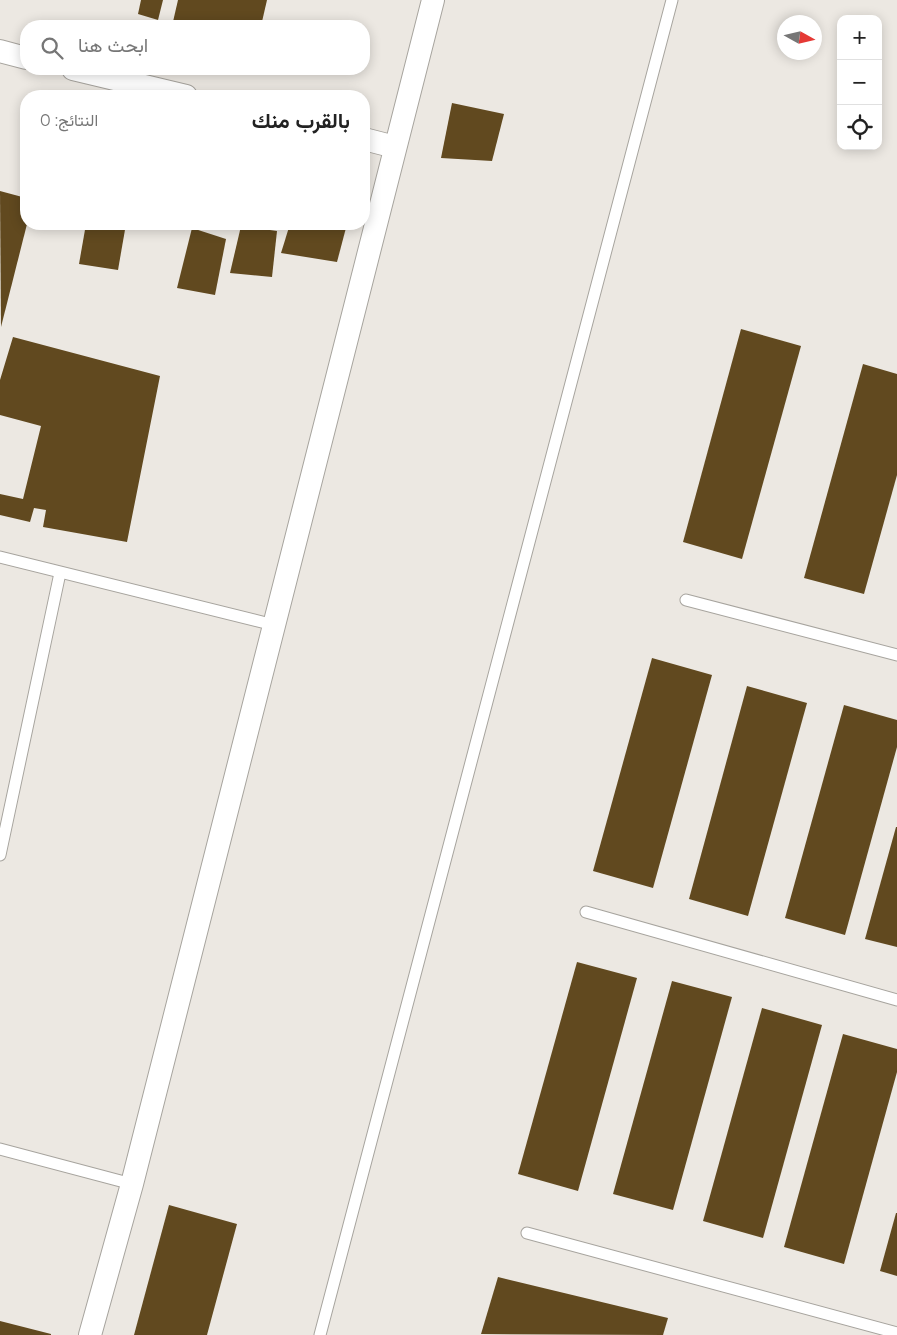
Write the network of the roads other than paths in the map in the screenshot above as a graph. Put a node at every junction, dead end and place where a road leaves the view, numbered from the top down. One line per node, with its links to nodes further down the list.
1 (433, 0): 8 (street)
2 (672, 0): 22 (lane)
3 (0, 51): 4 (street)
4 (20, 56)
5 (98, 75): 6 (street)
6 (161, 90)
7 (370, 141): 8 (street)
8 (395, 147): 12 (street)
9 (0, 557): 10 (lane)
10 (60, 573): 12 (lane); 14 (lane)
11 (686, 600): 13 (lane)
12 (274, 625): 18 (street)
13 (897, 655)
14 (0, 855)
15 (586, 912): 16 (lane)
16 (897, 1000)
17 (0, 1149): 18 (lane)
18 (132, 1184): 21 (street)
19 (527, 1233): 20 (lane)
20 (897, 1333)
21 (90, 1335)
22 (320, 1335)

